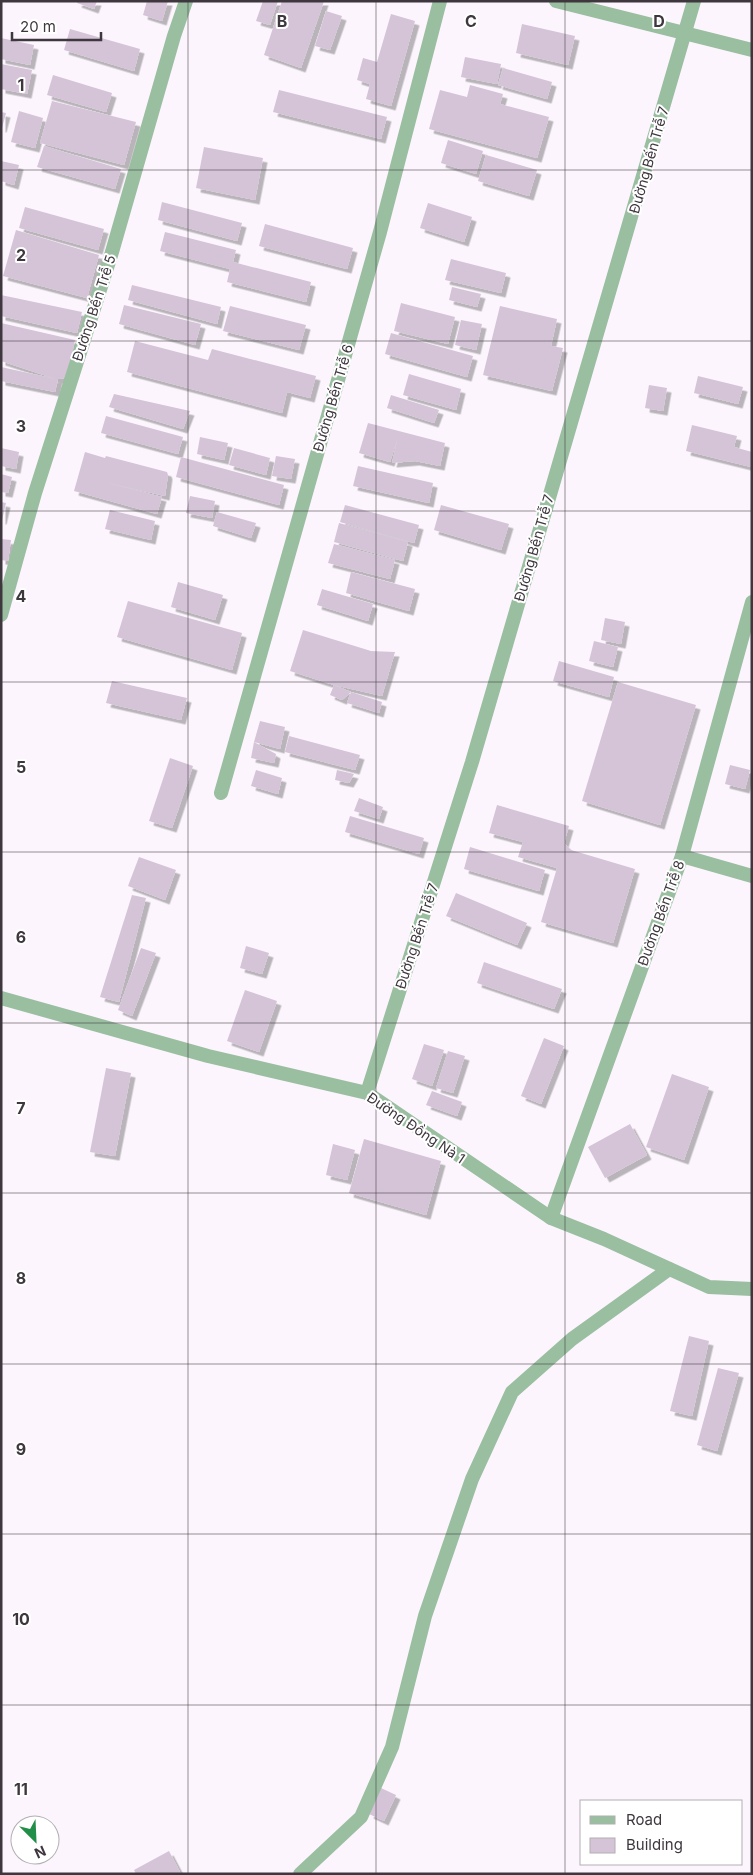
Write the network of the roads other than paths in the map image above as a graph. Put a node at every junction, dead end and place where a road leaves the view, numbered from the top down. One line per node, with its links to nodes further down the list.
1 (186, 1): 8 (street, Đường Bến Trễ 5)
2 (440, 1): 9 (street, Đường Bến Trễ 6)
3 (556, 1): 5 (street)
4 (694, 1): 5 (street, Đường Bến Trễ 7)
5 (686, 32): 6 (street); 13 (street, Đường Bến Trễ 7)
6 (752, 50)
7 (752, 602): 10 (street, Đường Bến Trễ 8)
8 (1, 615)
9 (221, 793)
10 (682, 856): 11 (street); 14 (street, Đường Bến Trễ 8)
11 (752, 876)
12 (1, 998): 13 (street, Đường Đồng Nà 1)
13 (367, 1093): 14 (street, Đường Đồng Nà 1)
14 (551, 1218): 15 (street, Đường Đồng Nà 1)
15 (669, 1269): 16 (street, Đường Đồng Nà 1); 17 (street)
16 (752, 1289)
17 (300, 1874)

